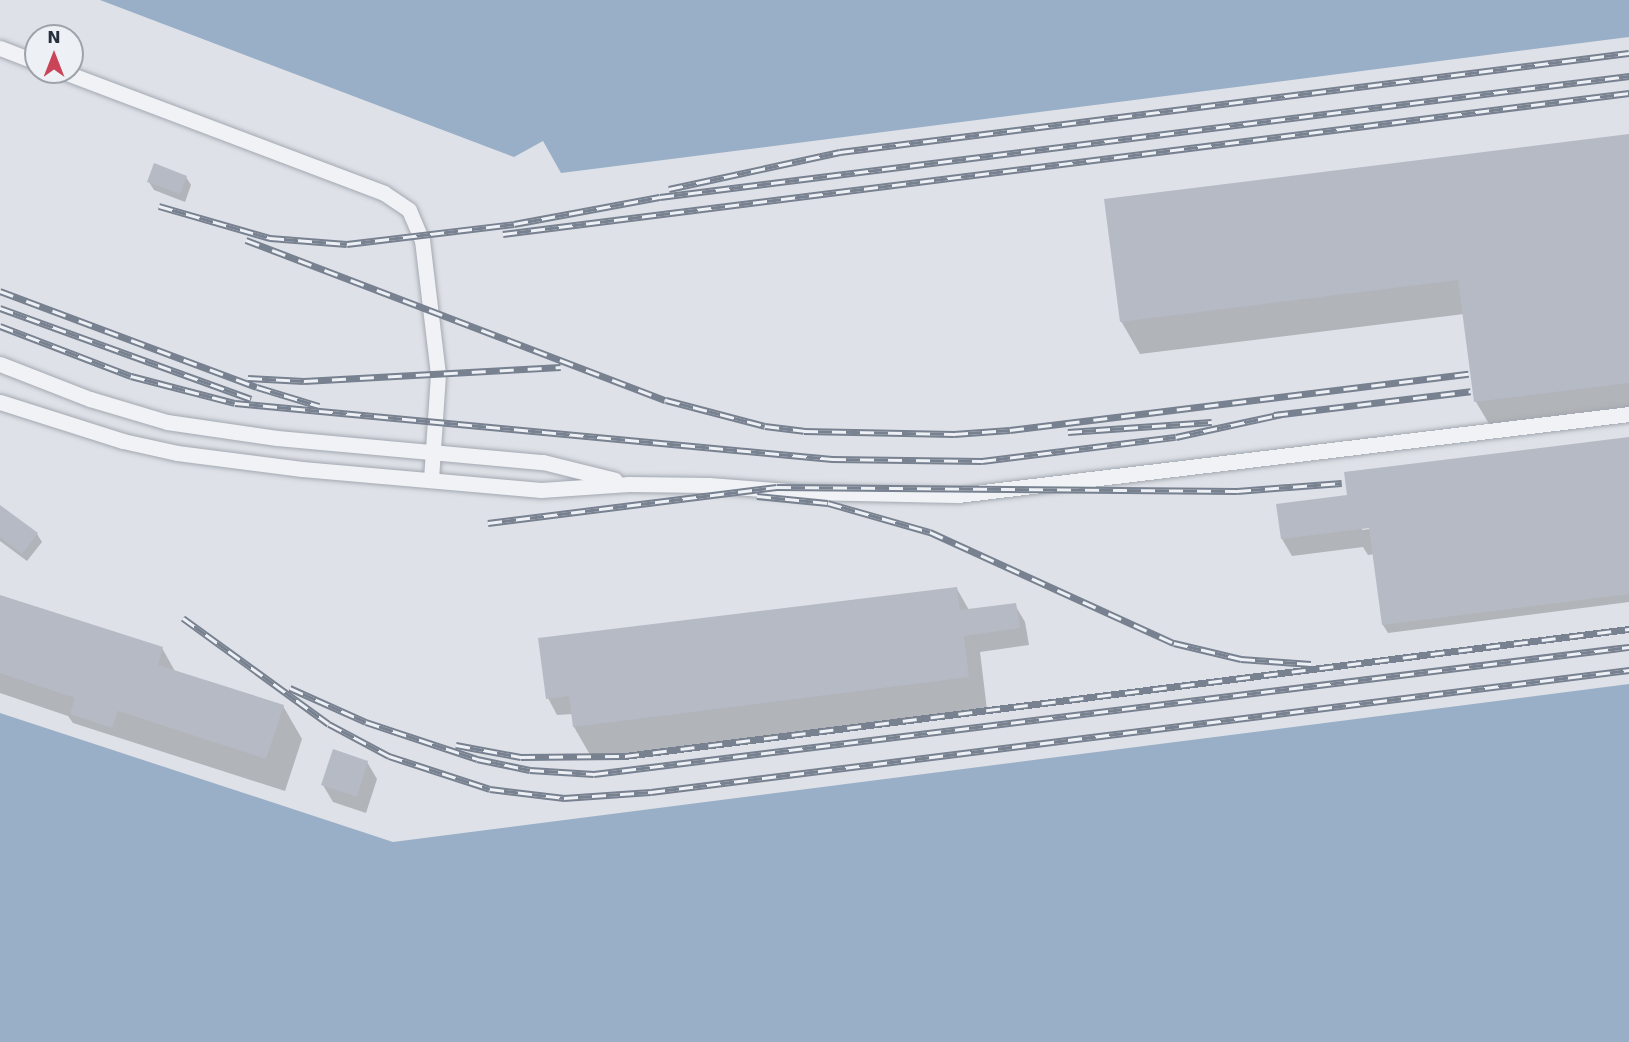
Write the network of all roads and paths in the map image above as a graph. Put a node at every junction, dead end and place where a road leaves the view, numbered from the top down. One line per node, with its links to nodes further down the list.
1 (0, 48): 2 (lane)
2 (24, 57)
3 (84, 80): 7 (lane)
4 (0, 364): 7 (lane)
5 (0, 402): 8 (lane)
6 (1629, 414): 9 (lane)
7 (434, 452): 8 (lane); 9 (lane)
8 (431, 480): 9 (lane)
9 (629, 484)

